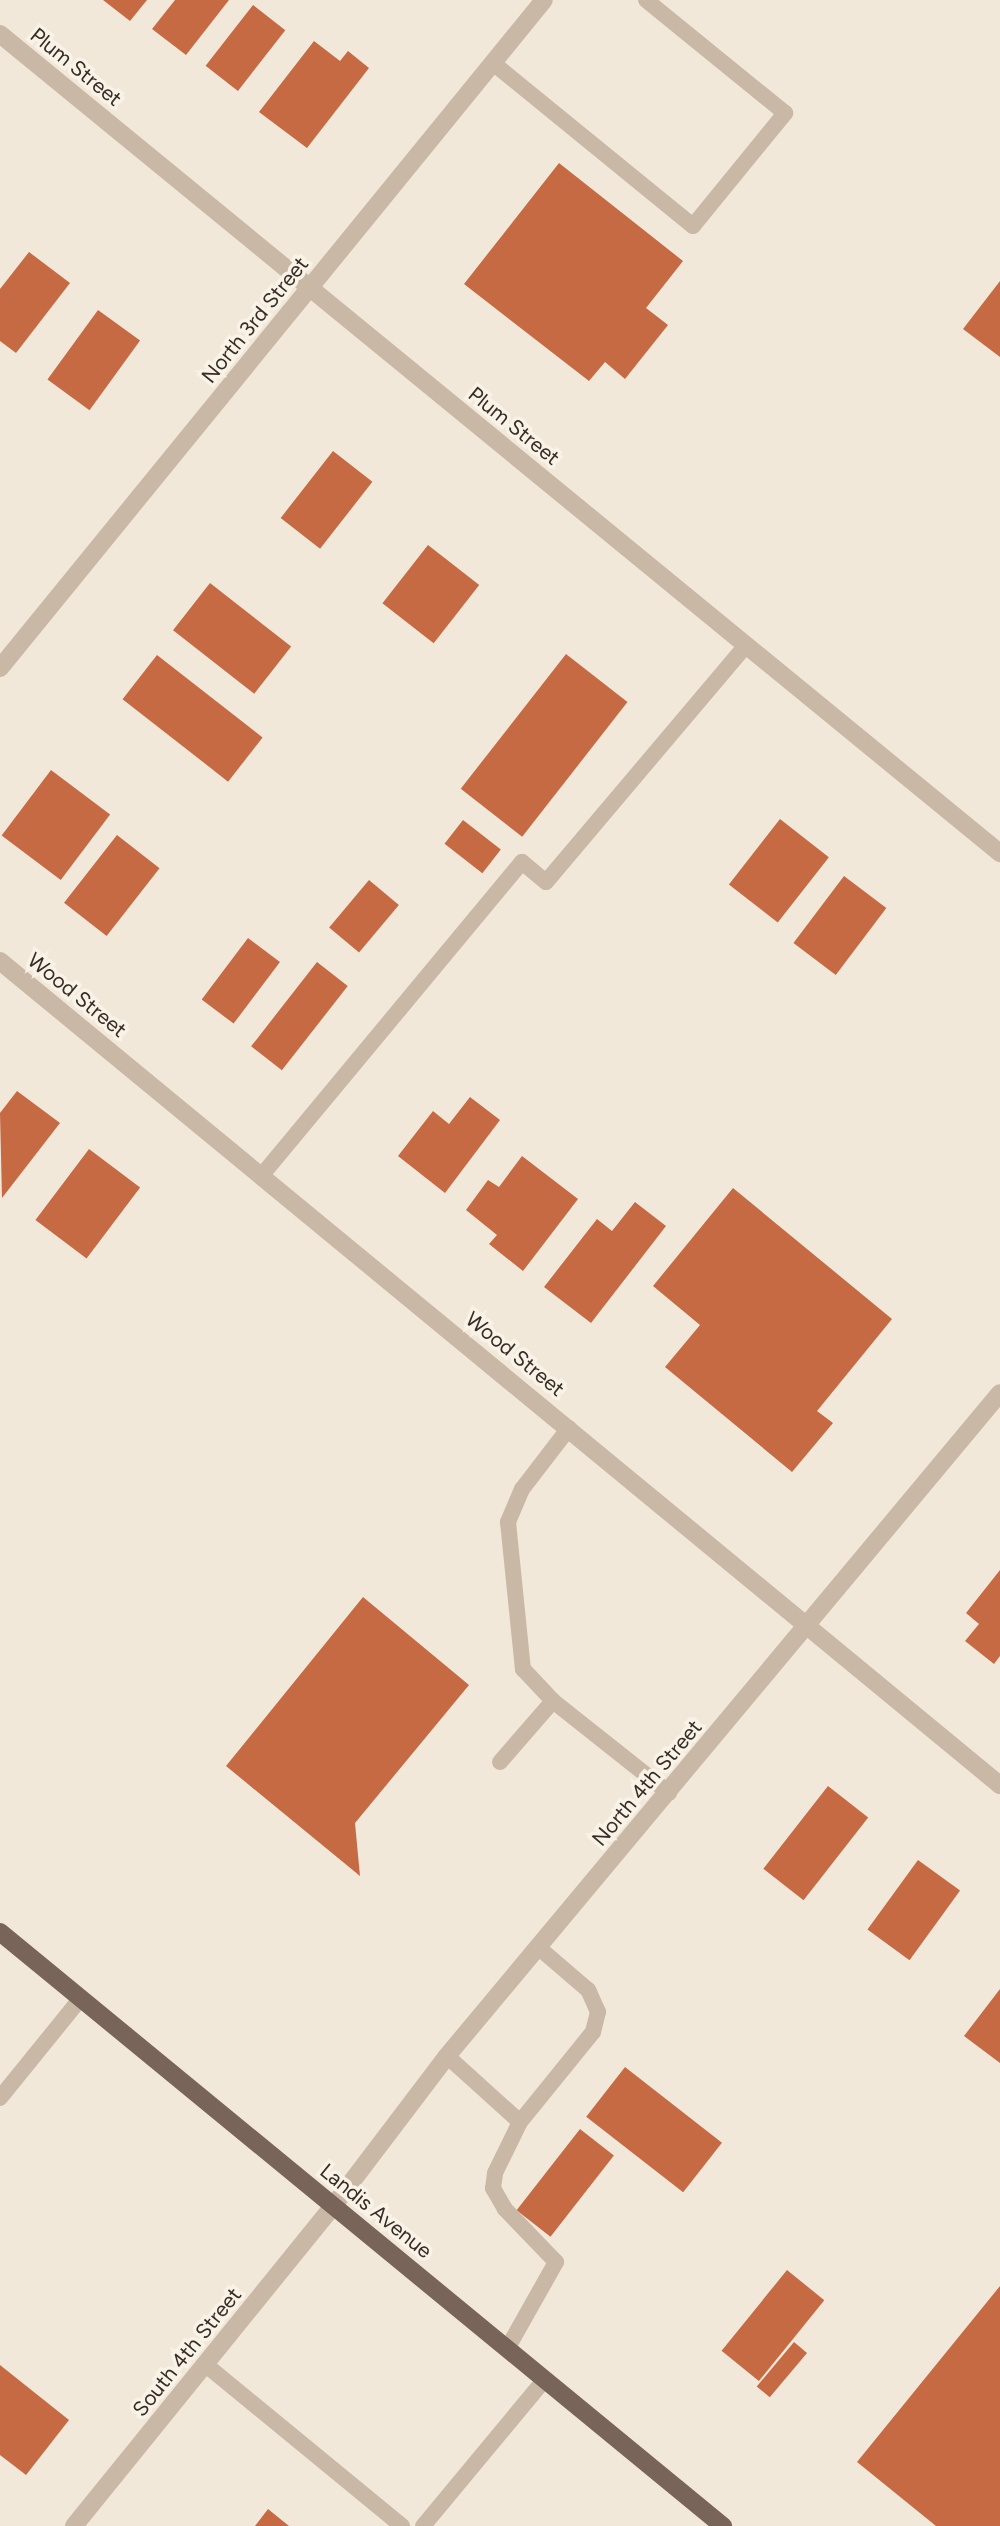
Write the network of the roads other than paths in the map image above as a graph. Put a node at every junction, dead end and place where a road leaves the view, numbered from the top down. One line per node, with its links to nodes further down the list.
1 (544, 0): 4 (street, North 3rd Street)
2 (646, 0): 4 (lane)
3 (0, 34): 5 (street, Plum Street)
4 (493, 63): 5 (street, North 3rd Street)
5 (310, 288): 6 (street, Plum Street); 7 (street, North 3rd Street)
6 (746, 645): 8 (street, Plum Street); 10 (lane)
7 (0, 668)
8 (1000, 853)
9 (0, 961): 10 (street, Wood Street)
10 (261, 1175): 12 (street, Wood Street)
11 (1000, 1393): 13 (street, North 4th Street)
12 (569, 1428): 13 (street, Wood Street); 14 (lane)
13 (808, 1623): 16 (street, Wood Street); 17 (street, North 4th Street)
14 (553, 1701): 15 (lane); 17 (lane)
15 (500, 1762)
16 (1000, 1785)
17 (669, 1793): 19 (street, North 4th Street)
18 (0, 1932): 20 (main road, Landis Avenue)
19 (538, 1947): 21 (street, North 4th Street); 24 (lane)
20 (81, 1998): 22 (lane); 25 (main road, Landis Avenue)
21 (447, 2056): 24 (lane); 25 (street, North 4th Street)
22 (6, 2079): 23 (lane)
23 (0, 2098)
24 (520, 2122): 26 (lane)
25 (334, 2206): 26 (main road, Landis Avenue); 27 (street, South 4th Street)
26 (507, 2348): 28 (main road, Landis Avenue)
27 (206, 2365): 29 (street, South 4th Street); 30 (lane)
28 (545, 2379): 31 (lane); 32 (main road, Landis Avenue)
29 (74, 2526)
30 (402, 2526)
31 (423, 2526)
32 (723, 2526)

